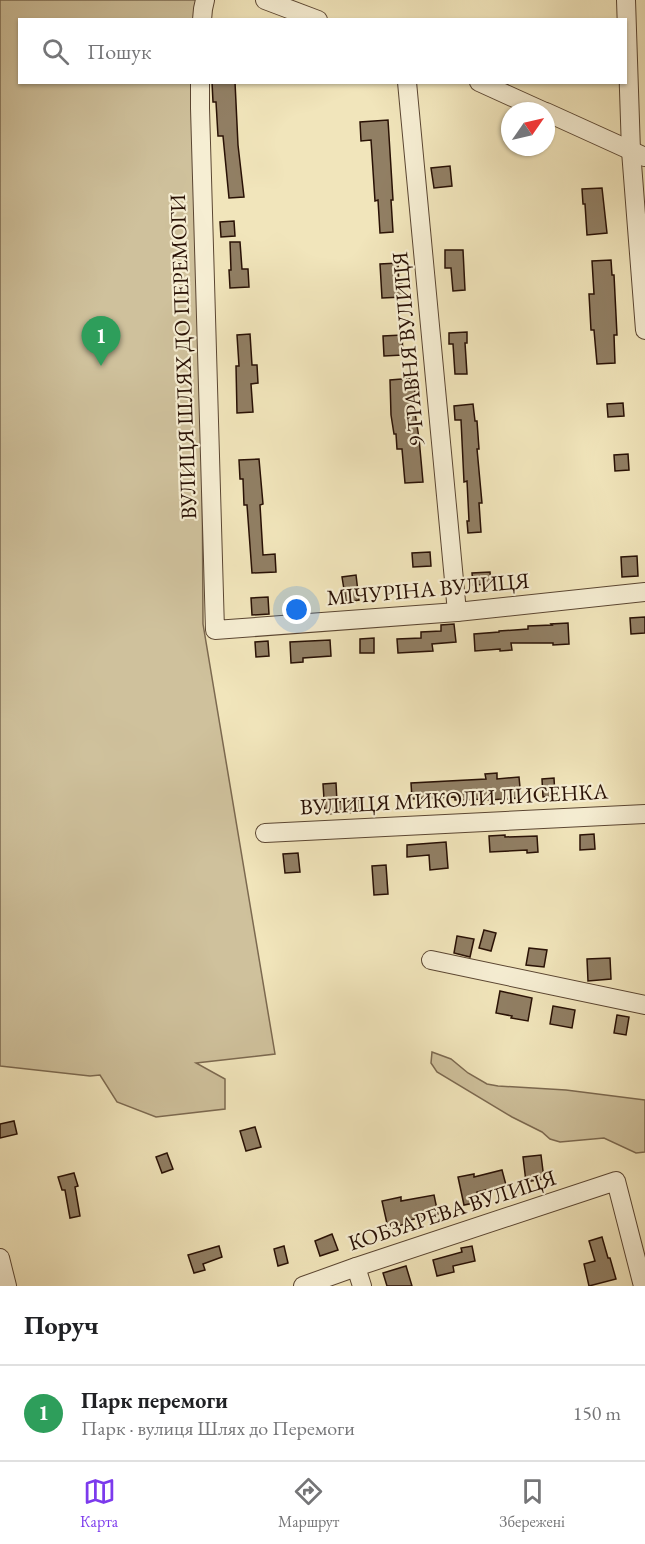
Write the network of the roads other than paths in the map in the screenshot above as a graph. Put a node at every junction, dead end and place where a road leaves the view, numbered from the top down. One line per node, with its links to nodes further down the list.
1 (205, 0): 4 (street)
2 (265, 0): 5 (street)
3 (626, 0): 11 (street)
4 (202, 18)
5 (313, 18)
6 (201, 84): 15 (street, ВУЛИЦЯ ШЛЯХ ДО ПЕРЕМОГИ)
7 (407, 84): 14 (street, 9 ТРАВНЯ ВУЛИЦЯ)
8 (483, 84): 9 (street)
9 (522, 102)
10 (555, 117): 11 (street)
11 (638, 154): 12 (street)
12 (645, 330)
13 (645, 592): 14 (street, МІЧУРІНА ВУЛИЦЯ)
14 (457, 612): 15 (street, МІЧУРІНА ВУЛИЦЯ)
15 (215, 630)
16 (645, 814): 17 (street, ВУЛИЦЯ МИКОЛИ ЛИСЕНКА)
17 (265, 833)
18 (431, 960): 19 (street)
19 (645, 1005)
20 (0, 1258): 22 (street)
21 (356, 1267): 23 (street, КОБЗАРЕВА ВУЛИЦЯ); 24 (street); 25 (street, КОБЗАРЕВА ВУЛИЦЯ)
22 (7, 1286)
23 (303, 1286)
24 (362, 1286)
25 (643, 1286)

